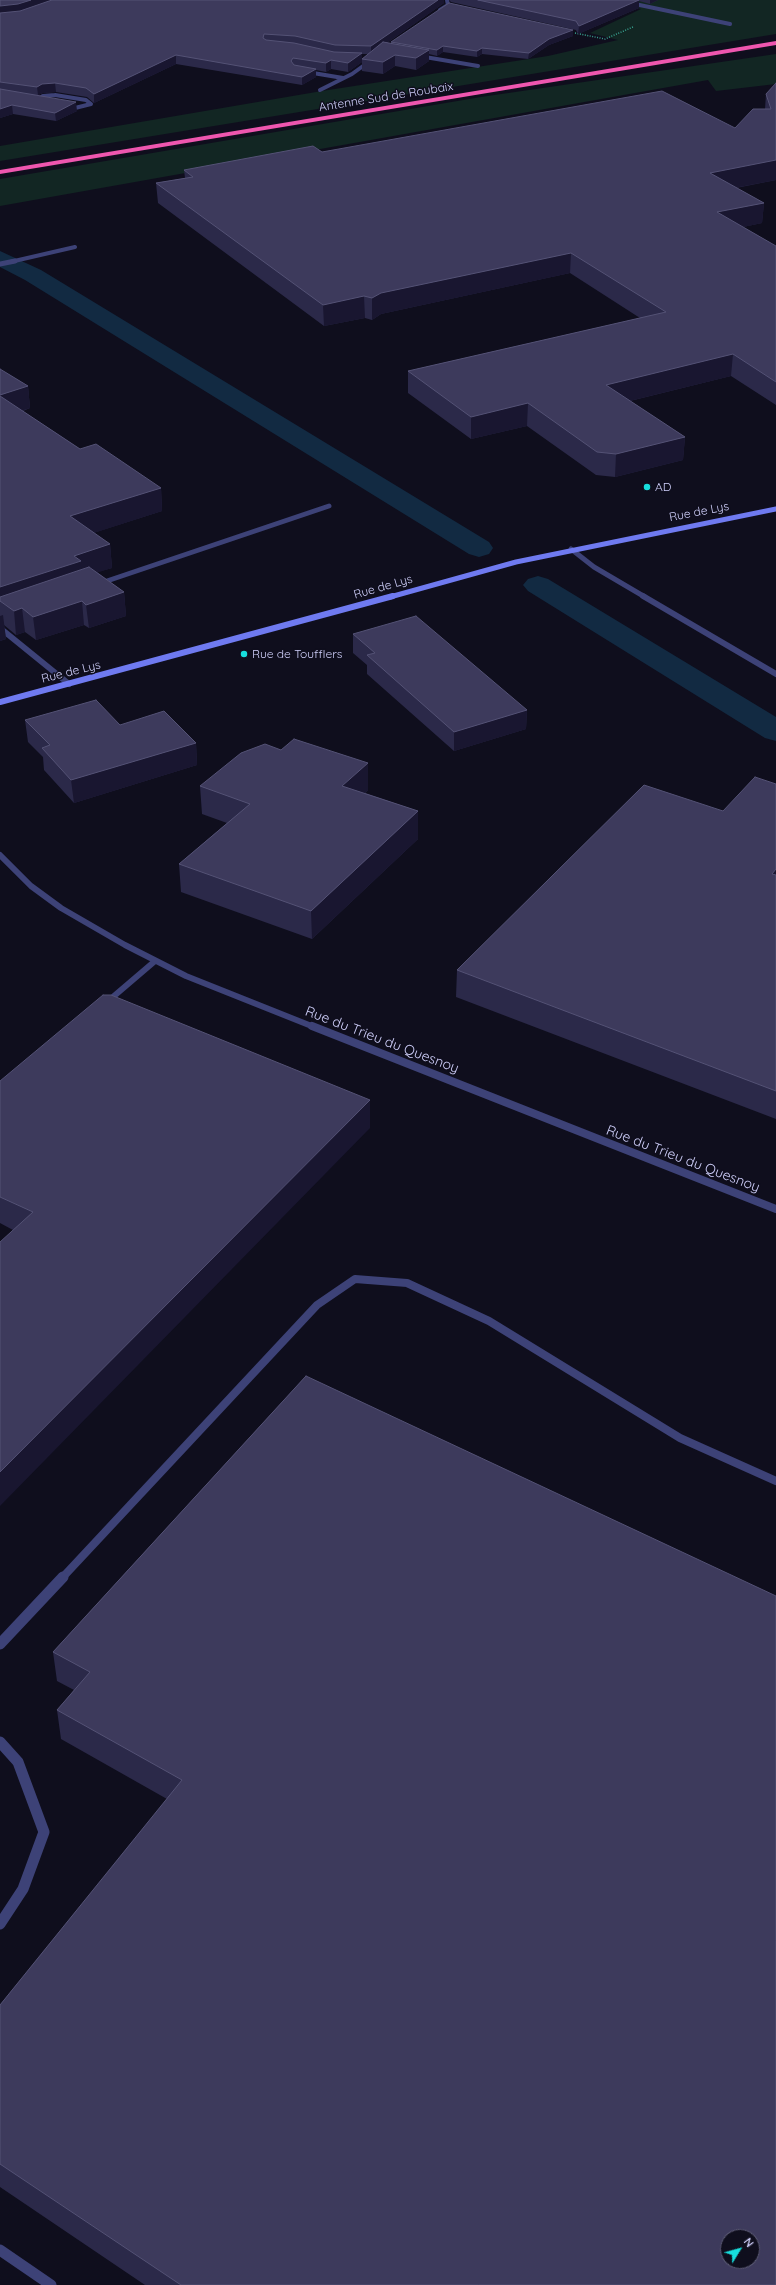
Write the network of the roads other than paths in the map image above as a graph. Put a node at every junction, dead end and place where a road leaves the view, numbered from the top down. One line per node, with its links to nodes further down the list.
1 (448, 0): 3 (street)
2 (616, 0): 6 (street)
3 (448, 5): 4 (street); 5 (street)
4 (455, 6)
5 (438, 12)
6 (730, 24)
7 (776, 39): 17 (highway, Antenne Sud de Roubaix)
8 (776, 43): 18 (highway, Antenne Sud de Roubaix)
9 (412, 55): 11 (street)
10 (366, 58): 13 (street)
11 (478, 66)
12 (302, 71): 13 (street)
13 (343, 78): 14 (street)
14 (320, 90)
15 (33, 98): 16 (street)
16 (39, 99): 16 (street)
17 (0, 167)
18 (0, 172)
19 (75, 247): 20 (street)
20 (0, 264)
21 (329, 506): 24 (street)
22 (776, 509): 23 (street, Rue de Lys)
23 (571, 549): 26 (street); 27 (street, Rue de Lys)
24 (89, 587)
25 (0, 628): 27 (street)
26 (776, 674)
27 (69, 684): 28 (street, Rue de Lys)
28 (0, 702)
29 (0, 855): 30 (street, Rue du Trieu du Quesnoy)
30 (155, 961): 31 (street); 32 (street, Rue du Trieu du Quesnoy)
31 (101, 1006)
32 (776, 1209)
33 (776, 1481): 34 (street)
34 (0, 1644)
35 (0, 1742): 36 (street)
36 (0, 1924)
37 (0, 2250): 38 (street)
38 (51, 2285)

